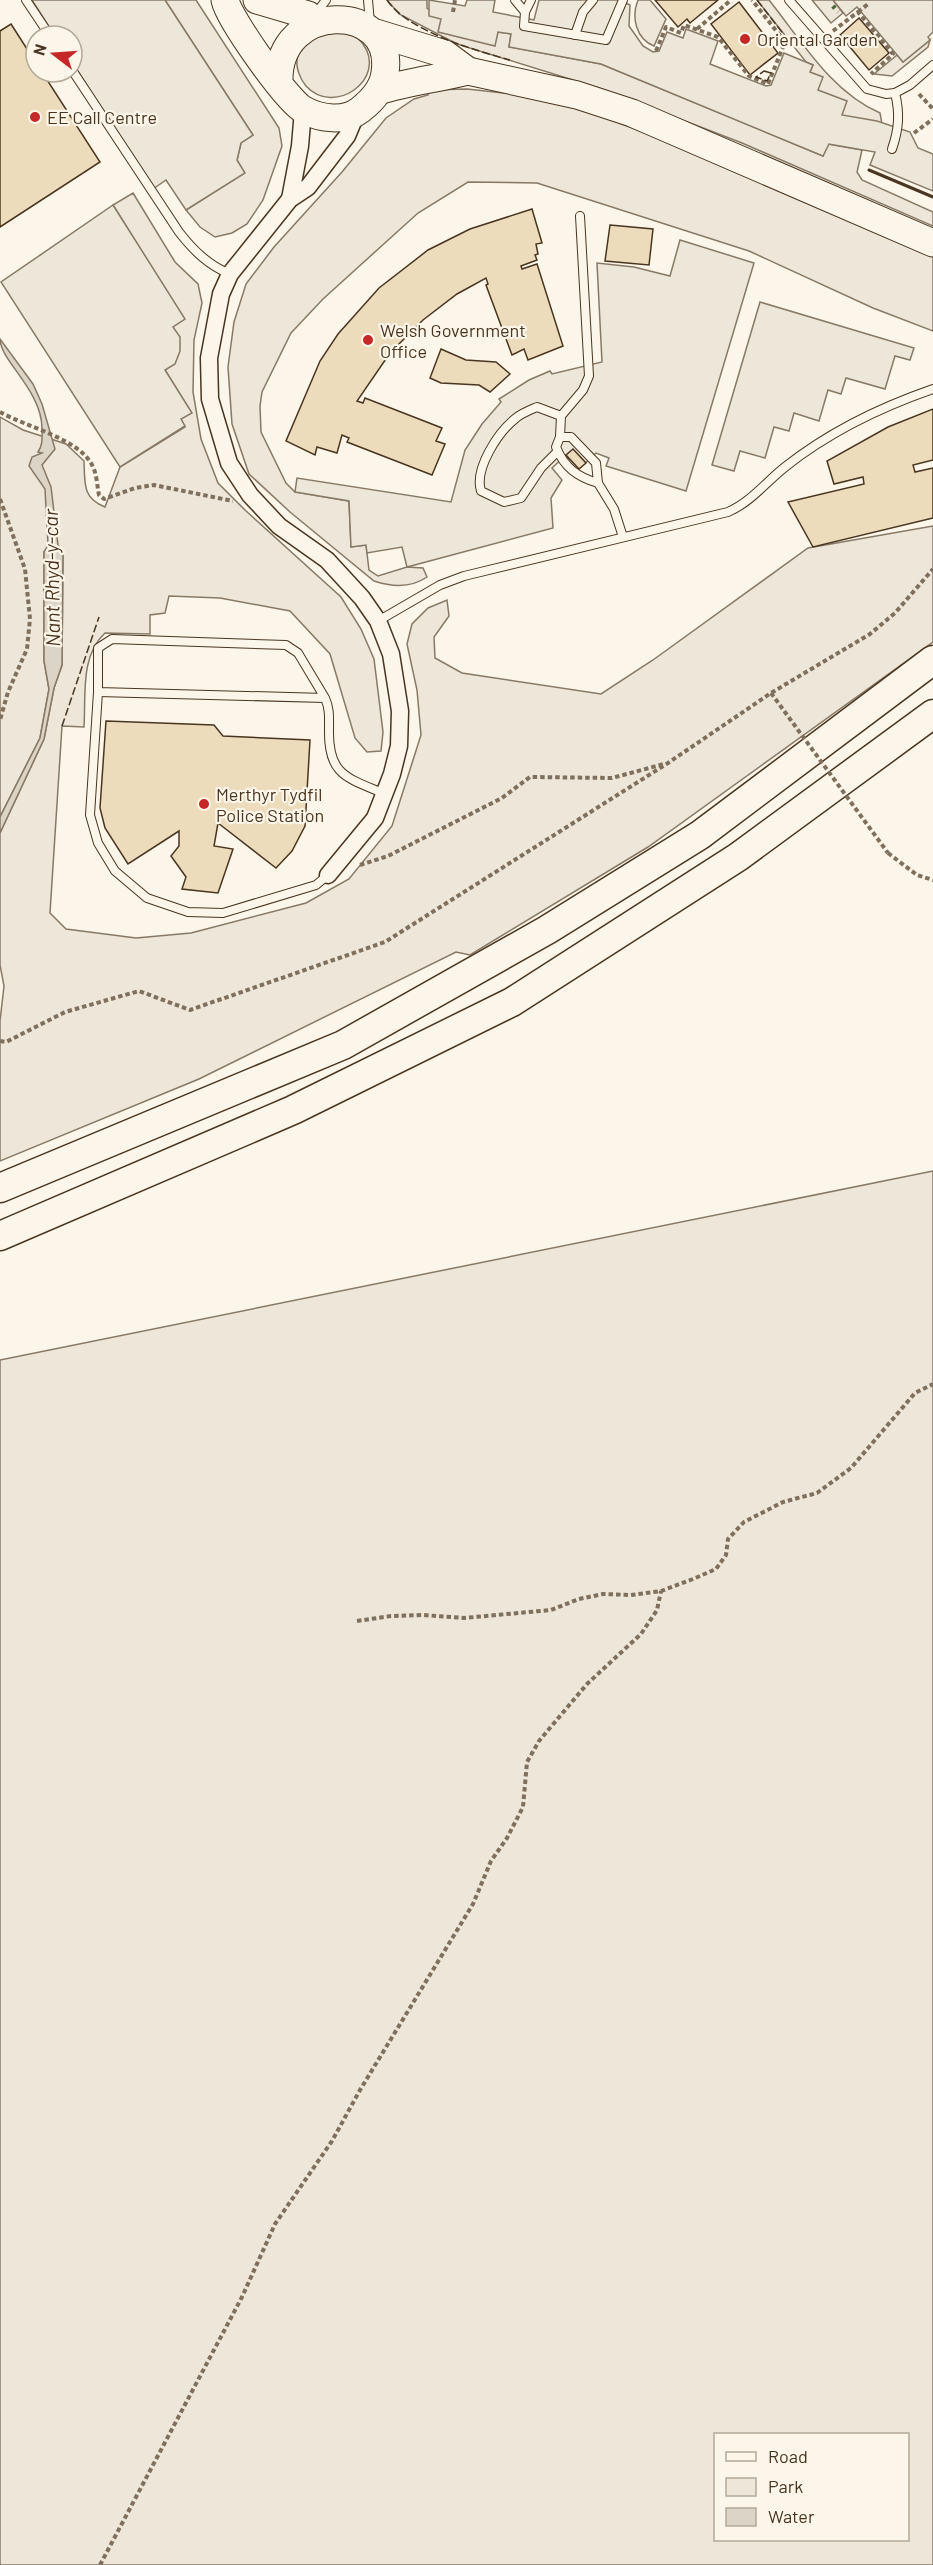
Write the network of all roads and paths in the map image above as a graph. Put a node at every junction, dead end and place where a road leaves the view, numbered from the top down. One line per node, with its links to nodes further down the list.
1 (26, 0): 18 (lane)
2 (225, 0): 26 (main road)
3 (257, 0): 13 (main road)
4 (455, 0): 14 (path)
5 (515, 0): 15 (lane)
6 (531, 0): 15 (lane)
7 (593, 0): 21 (lane)
8 (623, 0): 21 (lane)
9 (730, 0): 19 (path)
10 (752, 0): 19 (path)
11 (789, 0): 29 (lane)
12 (868, 4): 16 (path)
13 (317, 9): 17 (main road); 26 (main road)
14 (453, 12)
15 (525, 12): 21 (lane)
16 (858, 12): 20 (path); 25 (path)
17 (372, 19): 24 (main road); 28 (main road)
18 (42, 24)
19 (696, 29): 22 (path)
20 (833, 31)
21 (574, 35)
22 (656, 51)
23 (933, 65): 29 (lane)
24 (468, 71): 28 (main road); 39 (main road)
25 (870, 75)
26 (279, 82): 31 (main road)
27 (81, 84): 40 (lane)
28 (379, 91): 33 (main road)
29 (895, 93): 36 (lane)
30 (919, 94): 32 (path)
31 (303, 110): 33 (main road); 37 (street)
32 (933, 110)
33 (357, 112): 37 (street)
34 (933, 119): 35 (path)
35 (914, 133)
36 (892, 149)
37 (290, 199): 40 (street)
38 (580, 216): 43 (lane)
39 (933, 243)
40 (230, 274): 47 (street)
41 (933, 389): 49 (lane)
42 (0, 412): 47 (path)
43 (561, 416): 44 (lane); 45 (lane)
44 (560, 436): 45 (lane); 46 (lane)
45 (557, 452): 46 (lane)
46 (598, 483): 49 (lane)
47 (250, 495): 51 (street)
48 (0, 499): 57 (path)
49 (623, 537): 51 (lane)
50 (933, 569): 54 (path)
51 (378, 621): 59 (street)
52 (933, 660): 63 (highway)
53 (98, 693): 55 (lane); 55 (lane); 60 (lane)
54 (771, 693): 58 (path); 61 (path, bridge)
55 (325, 698): 59 (lane)
56 (933, 714): 64 (highway)
57 (0, 720)
58 (668, 763): 60 (path); 62 (path)
59 (385, 795): 60 (street)
60 (328, 875)
61 (933, 880)
62 (0, 1041)
63 (0, 1188)
64 (0, 1236)
65 (933, 1383): 66 (path)
66 (661, 1591): 67 (path); 68 (path)
67 (357, 1621)
68 (99, 2565)

